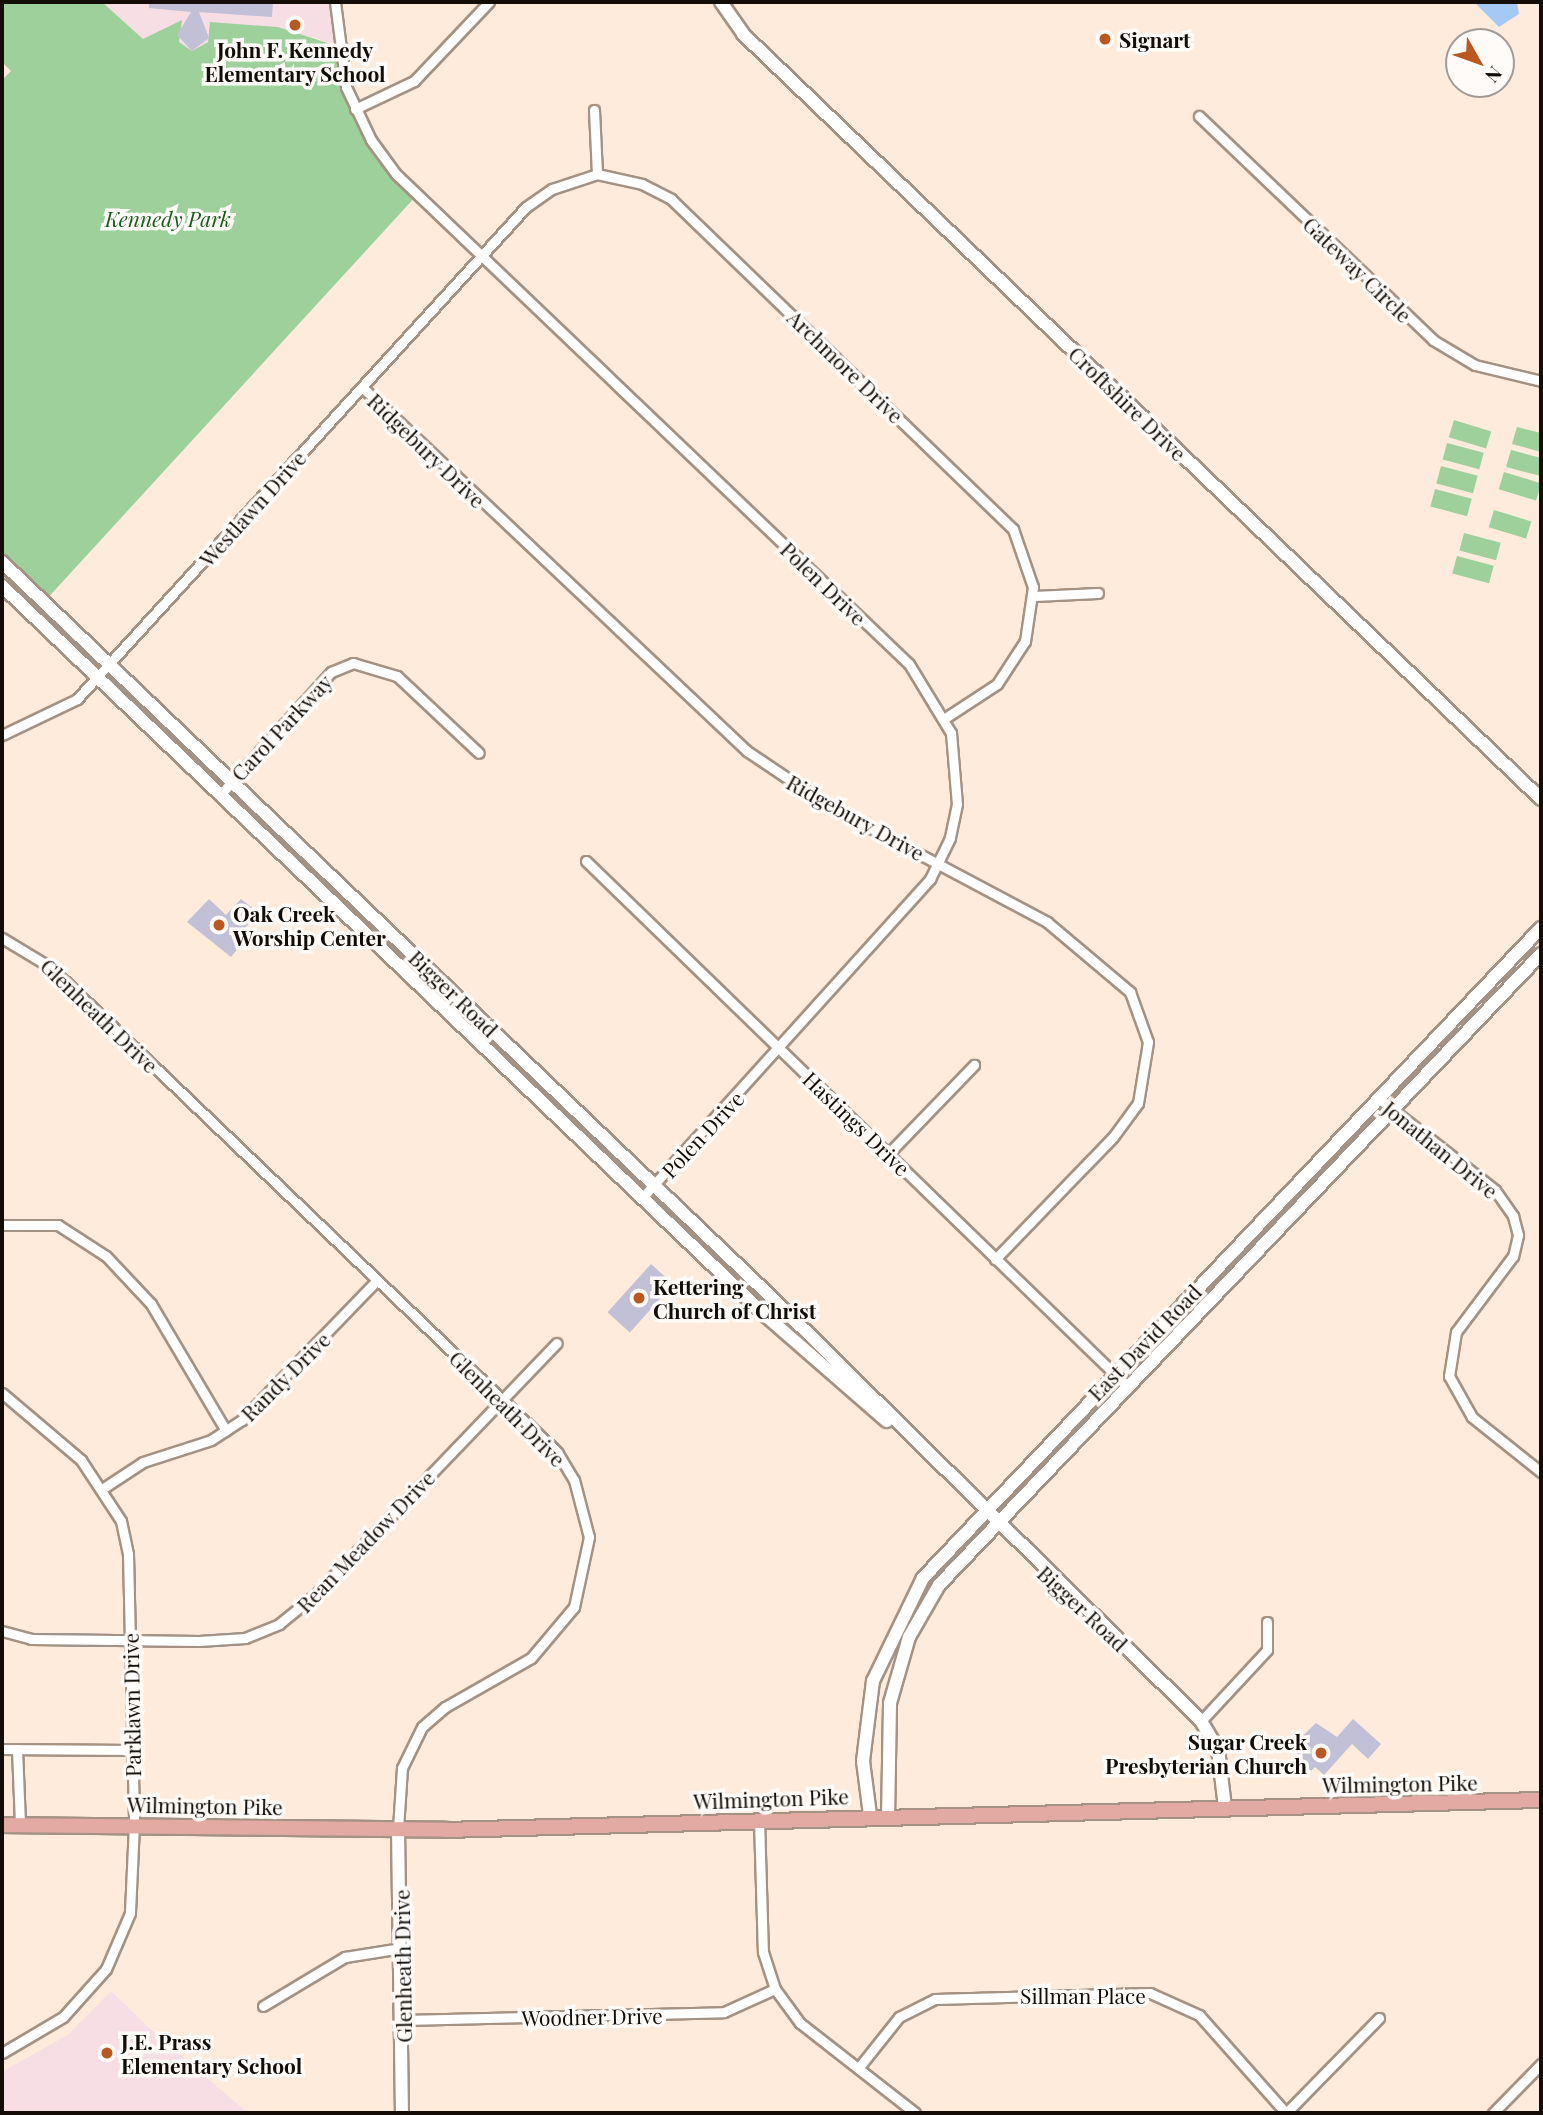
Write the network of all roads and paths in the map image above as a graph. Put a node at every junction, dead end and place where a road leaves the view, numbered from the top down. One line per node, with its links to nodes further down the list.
1 (335, 2): 4 (street, Polen Drive)
2 (489, 2): 4 (street)
3 (721, 2): 22 (street, Croftshire Drive)
4 (355, 109): 8 (street, Polen Drive)
5 (594, 110): 7 (street)
6 (1199, 116): 9 (street, Gateway Circle)
7 (597, 174): 8 (street); 14 (street, Archmore Drive)
8 (482, 254): 10 (street, Westlawn Drive); 17 (street, Polen Drive)
9 (1541, 382)
10 (363, 388): 15 (street, Westlawn Drive); 24 (street, Ridgebury Drive)
11 (2, 562): 15 (street, Bigger Road)
12 (2, 586): 16 (street, Bigger Road)
13 (1098, 593): 14 (street)
14 (1034, 596): 17 (street, Archmore Drive)
15 (109, 665): 16 (street, Westlawn Drive); 20 (street, Bigger Road)
16 (98, 677): 18 (street, Westlawn Drive); 21 (street, Bigger Road)
17 (945, 718): 24 (street, Polen Drive)
18 (2, 735)
19 (479, 753): 20 (street, Carol Parkway)
20 (232, 780): 21 (street, Carol Parkway); 33 (street, Bigger Road)
21 (220, 794): 34 (street, Bigger Road)
22 (1541, 799)
23 (586, 861): 28 (street, Hastings Drive)
24 (939, 863): 28 (street, Polen Drive); 36 (street, Ridgebury Drive)
25 (1541, 928): 30 (street, East David Road)
26 (2, 938): 37 (street, Glenheath Drive)
27 (1541, 954): 31 (street, East David Road)
28 (780, 1048): 32 (street, Hastings Drive); 33 (street, Polen Drive)
29 (974, 1065): 32 (street)
30 (1378, 1098): 31 (street, Jonathan Drive); 39 (street, East David Road)
31 (1393, 1109): 40 (street, East David Road); 45 (street, Jonathan Drive)
32 (888, 1154): 36 (street, Hastings Drive)
33 (654, 1185): 34 (street, Polen Drive); 43 (street, Bigger Road)
34 (643, 1197): 43 (street, Bigger Road)
35 (2, 1225): 44 (street)
36 (995, 1259): 39 (street, Hastings Drive)
37 (377, 1280): 42 (street, Glenheath Drive); 44 (street, Randy Drive)
38 (557, 1343): 42 (street, Rean Meadow Drive)
39 (1114, 1373): 40 (street, Hastings Drive); 47 (street, East David Road)
40 (1127, 1386): 48 (street, East David Road)
41 (2, 1393): 46 (street, Parklawn Drive)
42 (502, 1399): 51 (street, Rean Meadow Drive); 64 (street, Glenheath Drive)
43 (899, 1430): 47 (street, Bigger Road)
44 (226, 1431): 46 (street, Randy Drive)
45 (1541, 1472)
46 (104, 1487): 51 (street, Parklawn Drive)
47 (982, 1511): 48 (street, Bigger Road); 58 (street, East David Road)
48 (994, 1523): 52 (street, Bigger Road); 60 (street, East David Road)
49 (1267, 1622): 52 (street)
50 (2, 1631): 51 (street, Rean Meadow Drive)
51 (131, 1640): 55 (street, Parklawn Drive)
52 (1201, 1721): 57 (street, Bigger Road)
53 (2, 1749): 54 (street)
54 (17, 1749): 55 (street); 62 (street)
55 (132, 1750): 63 (street, Parklawn Drive)
56 (1541, 1800): 57 (main road, Wilmington Pike)
57 (1226, 1808): 60 (main road, Wilmington Pike)
58 (870, 1815): 59 (main road, Wilmington Pike); 60 (main road, Wilmington Pike)
59 (759, 1819): 64 (main road, Wilmington Pike); 66 (street)
60 (888, 1819)
61 (2, 1825): 62 (main road, Wilmington Pike)
62 (20, 1825): 63 (main road, Wilmington Pike)
63 (134, 1825): 64 (main road, Wilmington Pike); 70 (street, Parklawn Drive)
64 (398, 1829): 65 (street, Glenheath Drive)
65 (401, 1948): 67 (street); 69 (street, Glenheath Drive)
66 (775, 1989): 69 (street, Woodner Drive); 72 (street)
67 (263, 2006)
68 (1379, 2018): 75 (street)
69 (404, 2020): 73 (street, Glenheath Drive)
70 (2, 2053)
71 (1541, 2064): 76 (street)
72 (860, 2066): 74 (street); 75 (street, Sillman Place)
73 (402, 2113)
74 (915, 2113)
75 (1286, 2113)
76 (1493, 2113)

